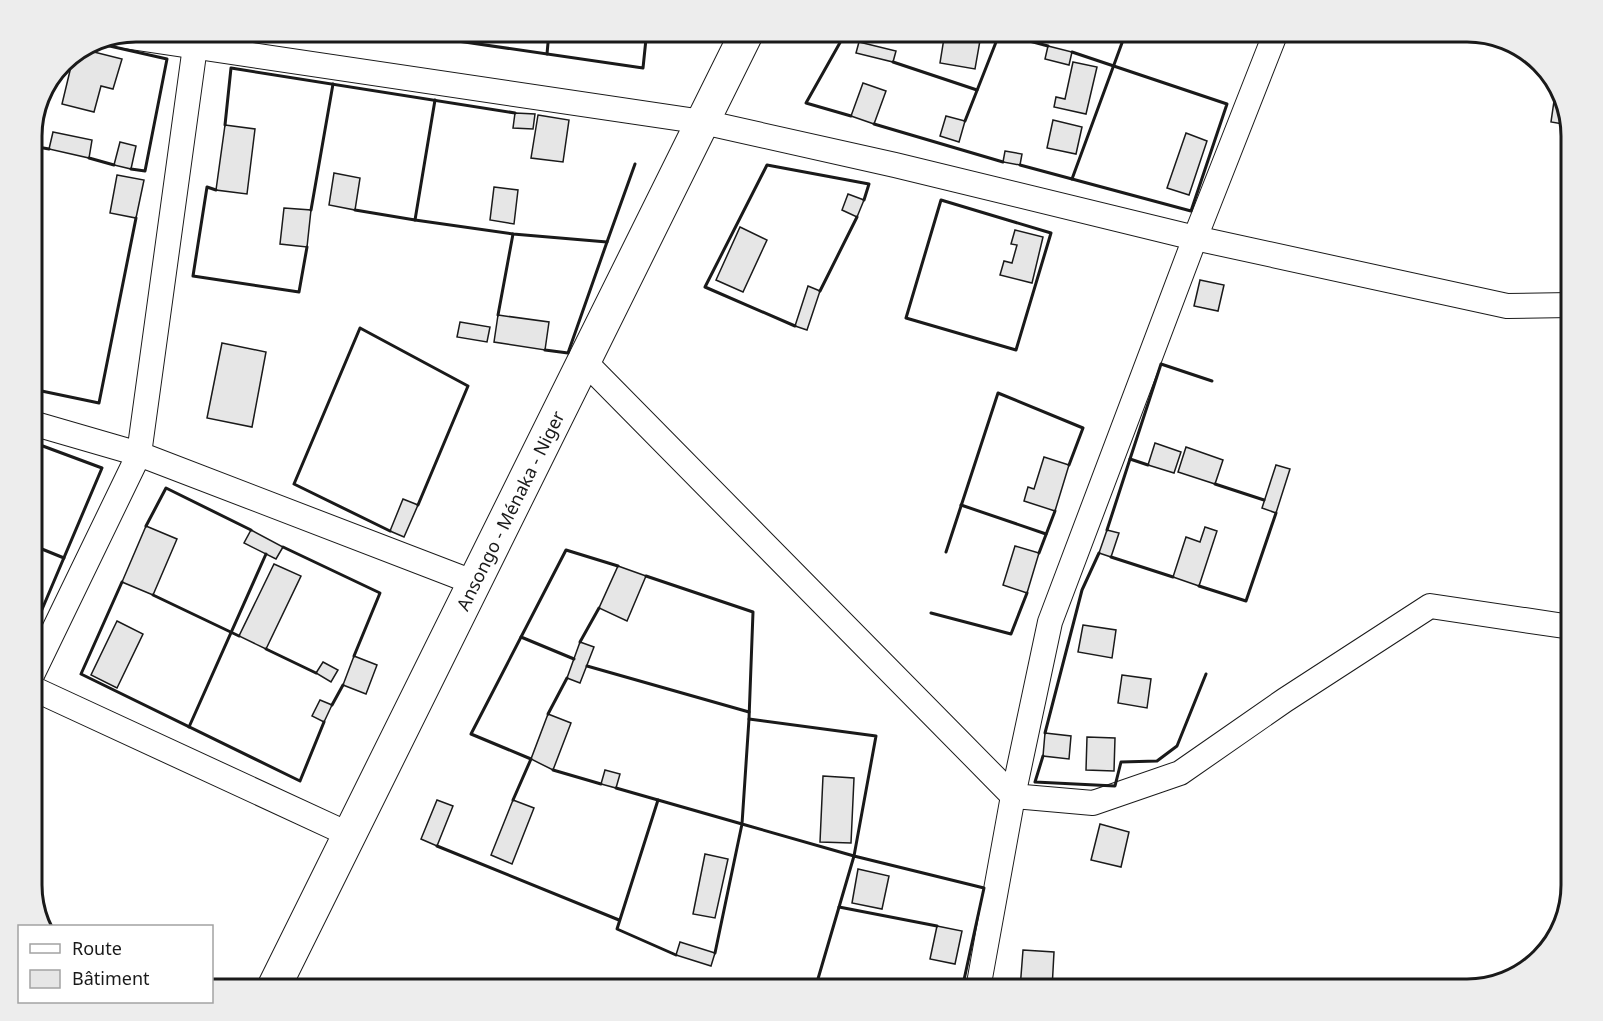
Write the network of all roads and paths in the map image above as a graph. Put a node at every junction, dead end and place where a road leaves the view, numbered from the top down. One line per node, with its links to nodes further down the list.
1 (196, 42): 10 (street)
2 (214, 42): 5 (street)
3 (742, 42): 5 (main road, Ansongo - Ménaka - Niger)
4 (1272, 42): 6 (street)
5 (703, 122): 6 (street); 8 (main road, Ansongo - Ménaka - Niger)
6 (1195, 238): 7 (street); 15 (street)
7 (1561, 305)
8 (584, 361): 11 (main road, Ansongo - Ménaka - Niger); 15 (street)
9 (42, 426): 10 (street)
10 (139, 454): 11 (street); 13 (street)
11 (475, 583): 16 (main road, Ansongo - Ménaka - Niger)
12 (1561, 625): 15 (street)
13 (42, 654)
14 (42, 693): 16 (street)
15 (1013, 796): 18 (street)
16 (350, 835): 17 (main road, Ansongo - Ménaka - Niger)
17 (278, 979)
18 (980, 979)

